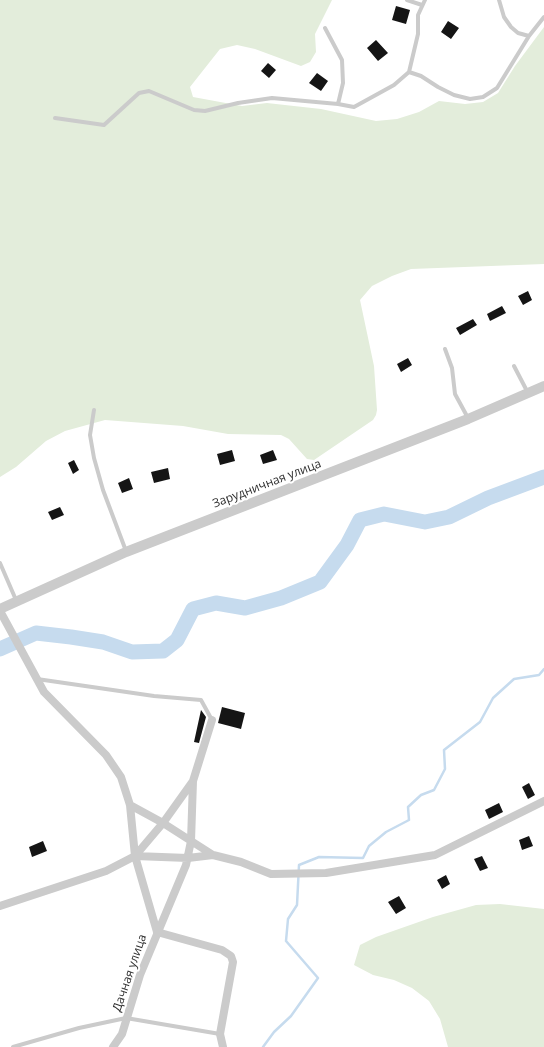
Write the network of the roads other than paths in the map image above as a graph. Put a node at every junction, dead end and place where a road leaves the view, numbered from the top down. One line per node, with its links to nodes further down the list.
1 (407, 0): 3 (lane)
2 (499, 0): 6 (lane)
3 (424, 2): 7 (lane)
4 (544, 17): 6 (lane)
5 (325, 28): 8 (lane)
6 (529, 36): 7 (lane)
7 (410, 72): 8 (lane)
8 (338, 104): 9 (lane)
9 (56, 118)
10 (445, 349): 15 (lane)
11 (514, 366): 13 (lane)
12 (544, 386): 13 (street, Зарудничная улица)
13 (528, 393): 15 (street, Зарудничная улица)
14 (94, 410): 16 (lane)
15 (468, 419): 16 (street, Зарудничная улица)
16 (126, 552): 18 (street, Зарудничная улица)
17 (0, 563): 18 (lane)
18 (16, 600): 19 (street, Зарудничная улица)
19 (0, 610): 20 (street)
20 (36, 679): 21 (lane); 24 (street)
21 (212, 720): 22 (street)
22 (193, 781): 25 (street); 26 (street)
23 (544, 800): 27 (street)
24 (130, 805): 25 (street); 28 (street)
25 (163, 823): 26 (street); 28 (street)
26 (192, 841): 27 (street); 29 (street)
27 (214, 855): 29 (street)
28 (135, 856): 29 (street); 30 (street); 31 (street)
29 (188, 858): 31 (street)
30 (0, 906)
31 (157, 932): 32 (street, Дачная улица); 33 (street, Дачная улица)
32 (126, 1018): 33 (lane); 34 (lane); 35 (street, Дачная улица)
33 (220, 1034): 36 (street, Дачная улица)
34 (13, 1047)
35 (113, 1047)
36 (222, 1047)

